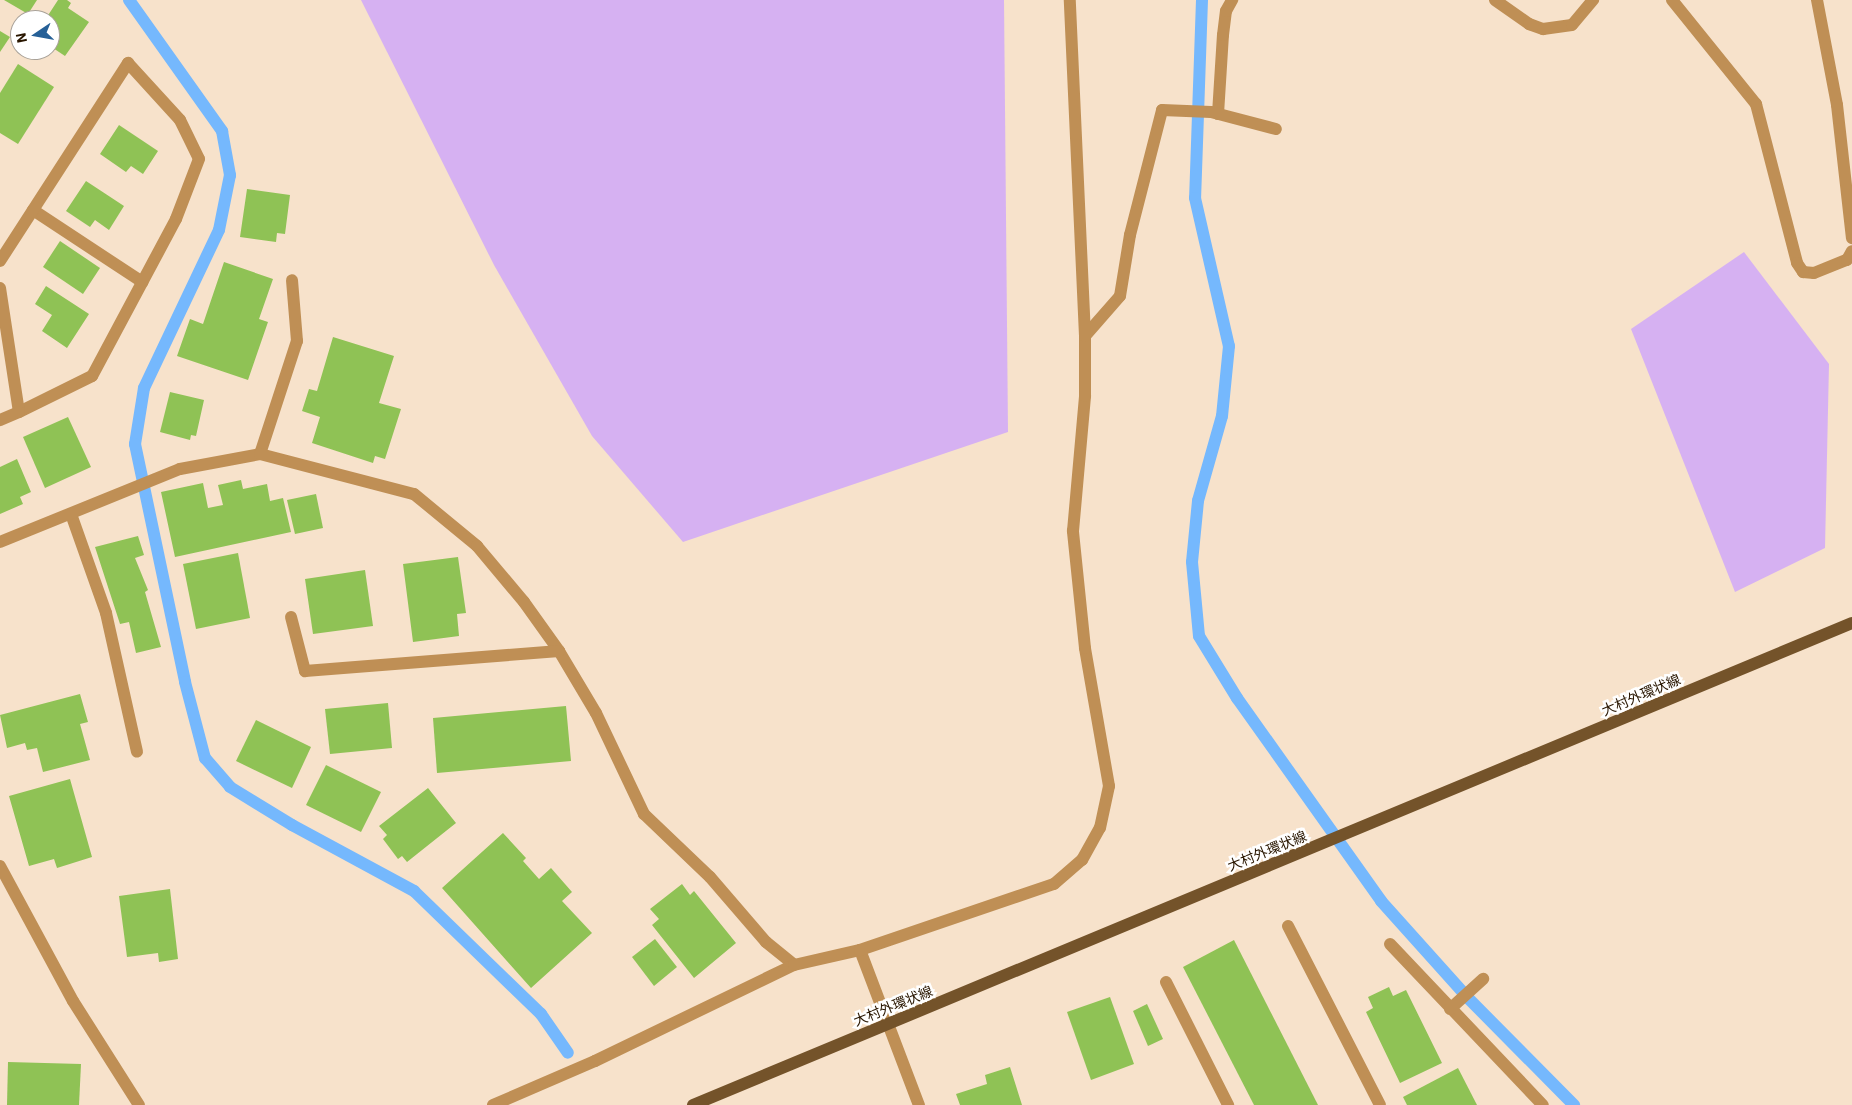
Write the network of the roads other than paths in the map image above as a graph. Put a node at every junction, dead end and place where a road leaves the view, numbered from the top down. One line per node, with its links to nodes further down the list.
1 (1070, 0): 16 (street)
2 (1232, 0): 7 (street)
3 (1494, 0): 4 (street)
4 (1593, 0)
5 (1672, 0): 11 (street)
6 (1817, 0): 10 (street)
7 (1215, 113): 8 (street); 16 (street)
8 (1276, 129)
9 (33, 210): 12 (street); 14 (street); 14 (street)
10 (1852, 238)
11 (1852, 251)
12 (0, 262)
13 (292, 280): 19 (street)
14 (142, 282): 17 (street)
15 (0, 288): 17 (street)
16 (1085, 336): 29 (street)
17 (19, 412): 18 (street)
18 (0, 420)
19 (260, 454): 20 (street); 24 (street)
20 (71, 514): 21 (street); 25 (street)
21 (0, 542)
22 (291, 617): 24 (street)
23 (1852, 623): 36 (main road, 大村外環状線)
24 (559, 651): 30 (street)
25 (137, 752)
26 (0, 866): 34 (street)
27 (1288, 926): 39 (street)
28 (1390, 944): 33 (street)
29 (860, 950): 30 (street); 37 (street)
30 (794, 965): 35 (street)
31 (1483, 979): 33 (street)
32 (1166, 982): 38 (street)
33 (1451, 1008): 40 (street)
34 (140, 1105)
35 (493, 1105)
36 (693, 1105)
37 (919, 1105)
38 (1228, 1105)
39 (1380, 1105)
40 (1544, 1105)

